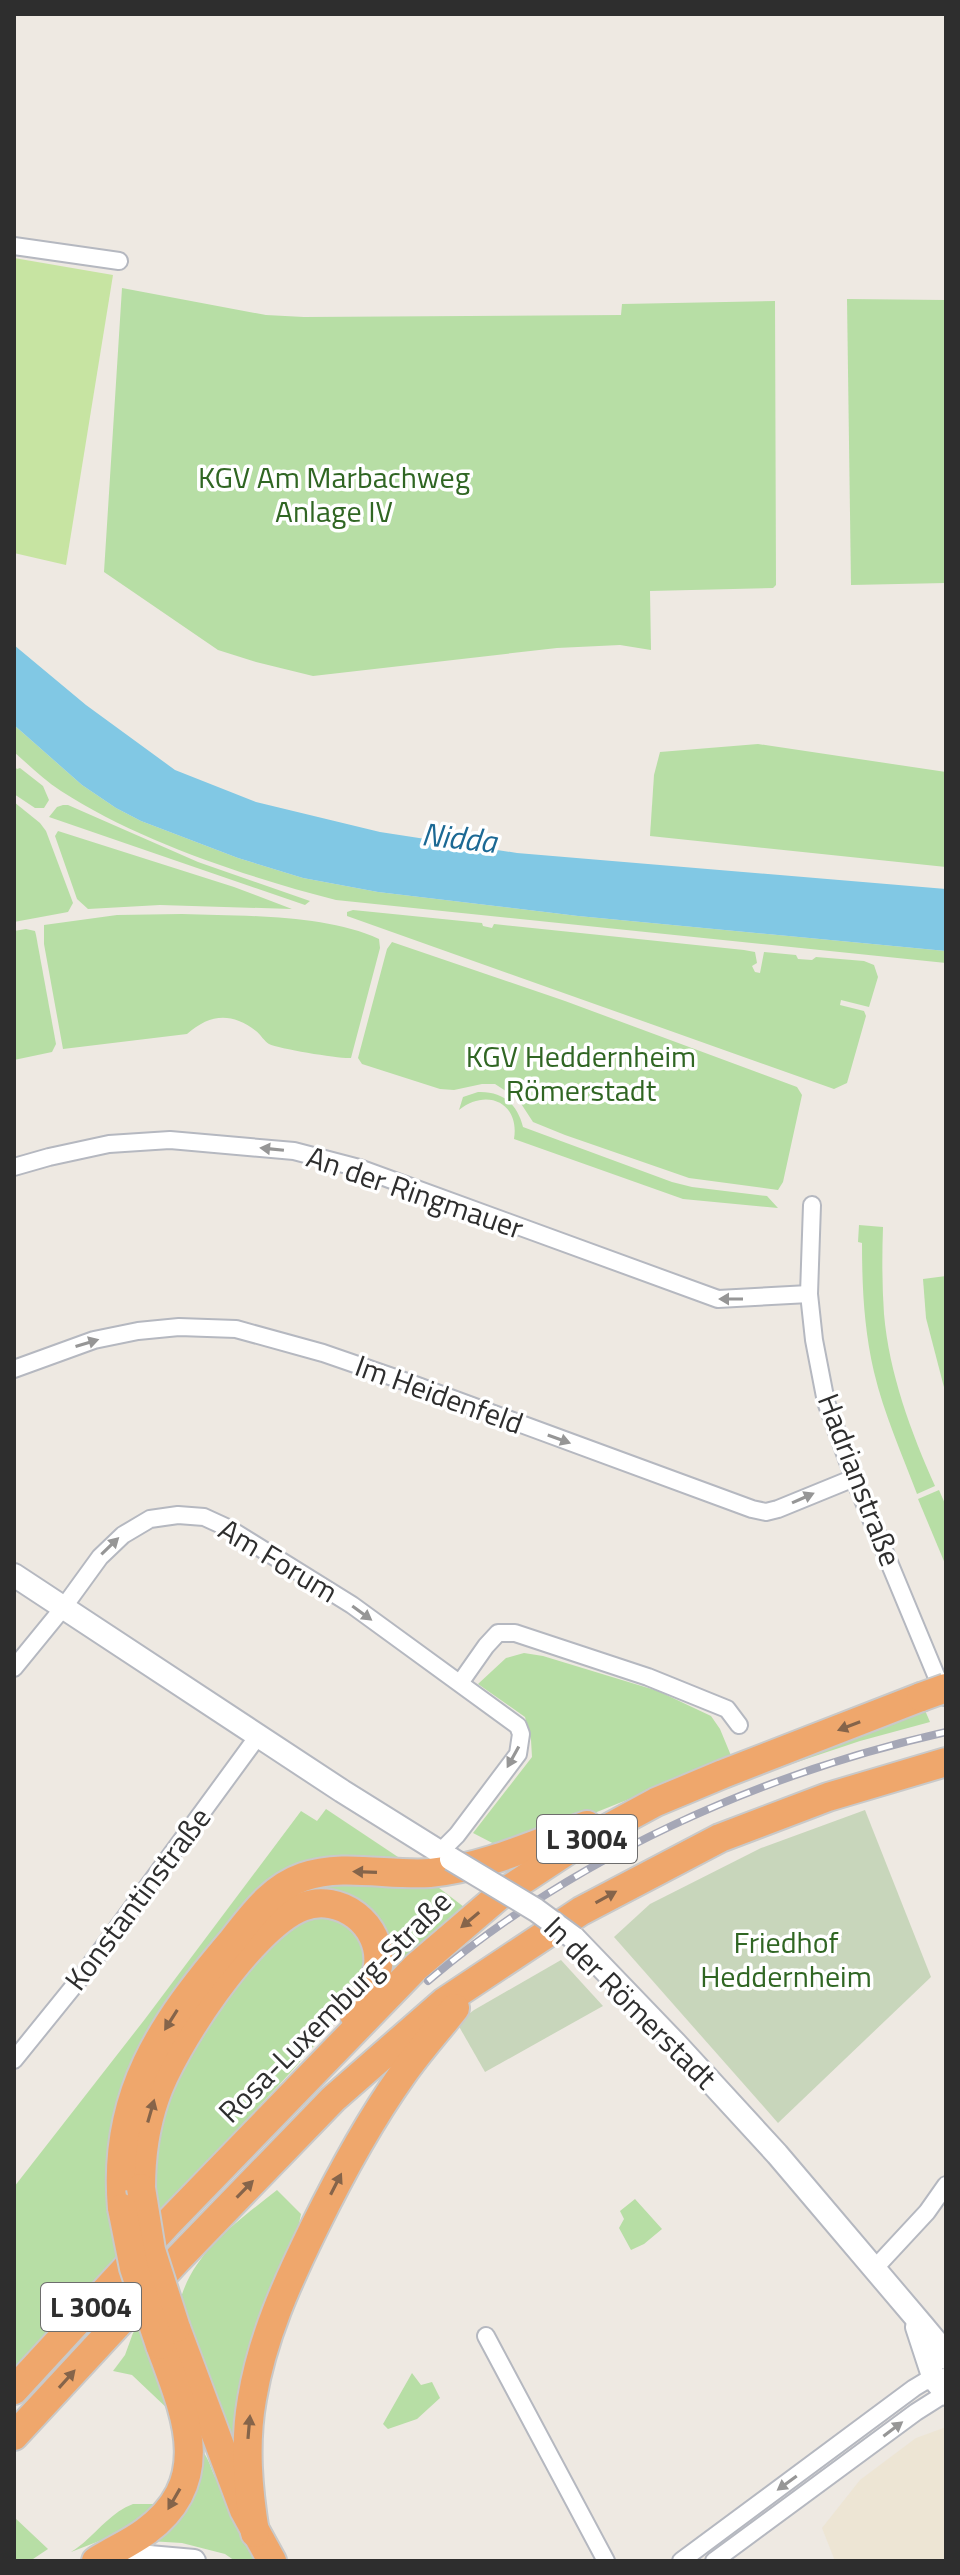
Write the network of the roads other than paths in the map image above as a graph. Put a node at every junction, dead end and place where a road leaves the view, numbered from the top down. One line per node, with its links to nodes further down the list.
1 (14, 246): 2 (street)
2 (119, 261)
3 (14, 1167): 5 (street, An der Ringmauer, one-way to 3)
4 (812, 1205): 5 (street, Hadrianstraße)
5 (809, 1294): 7 (street, Hadrianstraße)
6 (14, 1369): 7 (street, Im Heidenfeld, one-way to 7)
7 (854, 1478): 12 (street, Hadrianstraße)
8 (14, 1575): 9 (street, In der Römerstadt)
9 (63, 1608): 10 (street, Am Forum); 11 (street, Am Forum, one-way to 11); 14 (street, In der Römerstadt)
10 (14, 1668)
11 (460, 1683): 13 (street); 17 (street, Am Forum, one-way to 17)
12 (938, 1695): 16 (highway, Rosa-Luxemburg-Straße / L 3004, one-way to 16)
13 (739, 1725)
14 (258, 1736): 17 (street, In der Römerstadt); 19 (street, Konstantinstraße)
15 (946, 1762): 18 (highway, L 3004, one-way to 15)
16 (656, 1802): 20 (highway, Rosa-Luxemburg-Straße / L 3004, one-way to 20); 22 (highway, one-way to 22)
17 (445, 1856): 23 (street, In der Römerstadt, bridge)
18 (492, 1968): 30 (highway, L 3004, one-way to 18); 31 (highway, one-way to 18)
19 (14, 2060)
20 (313, 2075): 22 (highway, one-way to 20); 29 (highway, Rosa-Luxemburg-Straße / L 3004)
21 (946, 2185): 23 (street)
22 (132, 2198): 25 (highway, bridge)
23 (875, 2268): 24 (street, In der Römerstadt)
24 (911, 2311): 27 (street, In der Römerstadt); 28 (street, In der Römerstadt)
25 (168, 2336): 31 (highway); 32 (highway, one-way to 32)
26 (486, 2336): 36 (street)
27 (946, 2358)
28 (944, 2387): 37 (street, one-way to 37); 38 (street, one-way to 28)
29 (14, 2390)
30 (14, 2436)
31 (255, 2533): 35 (highway)
32 (96, 2561)
33 (107, 2561): 34 (street)
34 (194, 2561)
35 (272, 2561)
36 (606, 2561)
37 (681, 2561)
38 (714, 2561)

